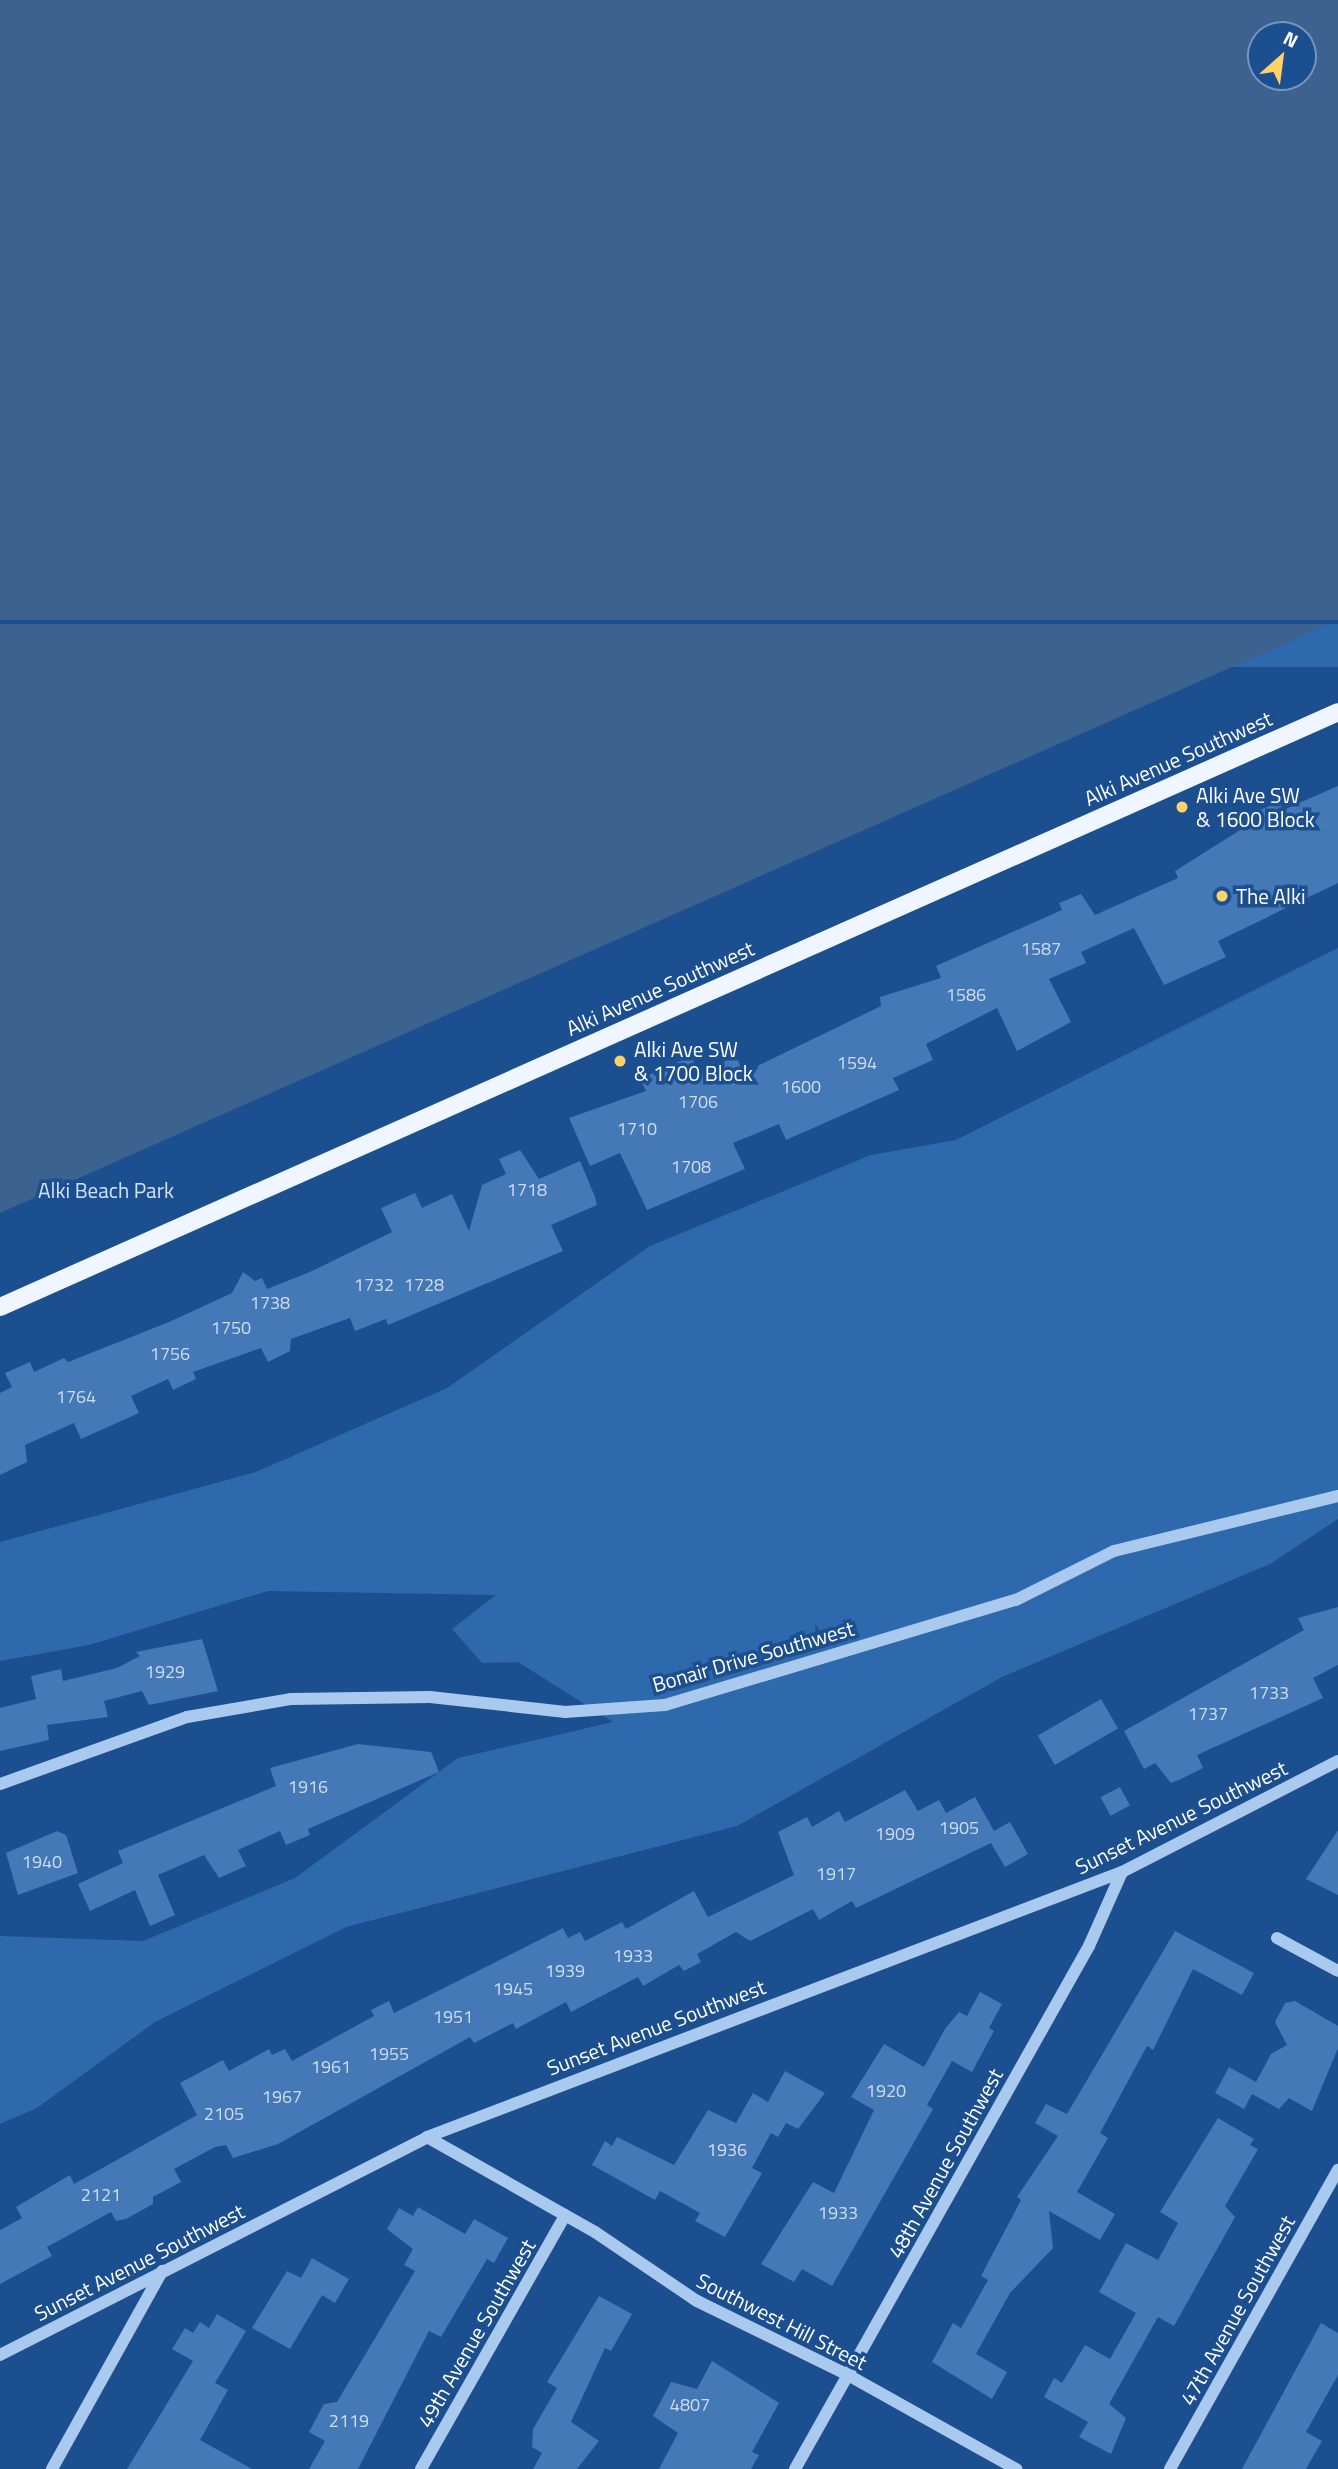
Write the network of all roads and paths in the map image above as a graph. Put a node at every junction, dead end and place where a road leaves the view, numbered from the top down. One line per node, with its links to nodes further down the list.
1 (1338, 712): 2 (main road, Alki Avenue Southwest)
2 (0, 1307)
3 (1338, 1496): 5 (street, Bonair Drive Southwest)
4 (1338, 1761): 6 (street, Sunset Avenue Southwest)
5 (0, 1784)
6 (1122, 1872): 9 (street, Sunset Avenue Southwest); 14 (street, 48th Avenue Southwest)
7 (1277, 1938): 8 (street)
8 (1338, 1971)
9 (426, 2137): 11 (street, Southwest Hill Street); 12 (street, Sunset Avenue Southwest)
10 (1338, 2169): 19 (street, 47th Avenue Southwest)
11 (565, 2215): 14 (street, Southwest Hill Street); 16 (street, 49th Avenue Southwest)
12 (162, 2271): 13 (street, Sunset Avenue Southwest); 15 (street)
13 (0, 2356)
14 (848, 2375): 17 (street, 48th Avenue Southwest); 18 (street, Southwest Hill Street)
15 (52, 2469)
16 (421, 2469)
17 (795, 2469)
18 (1016, 2469)
19 (1170, 2469)

